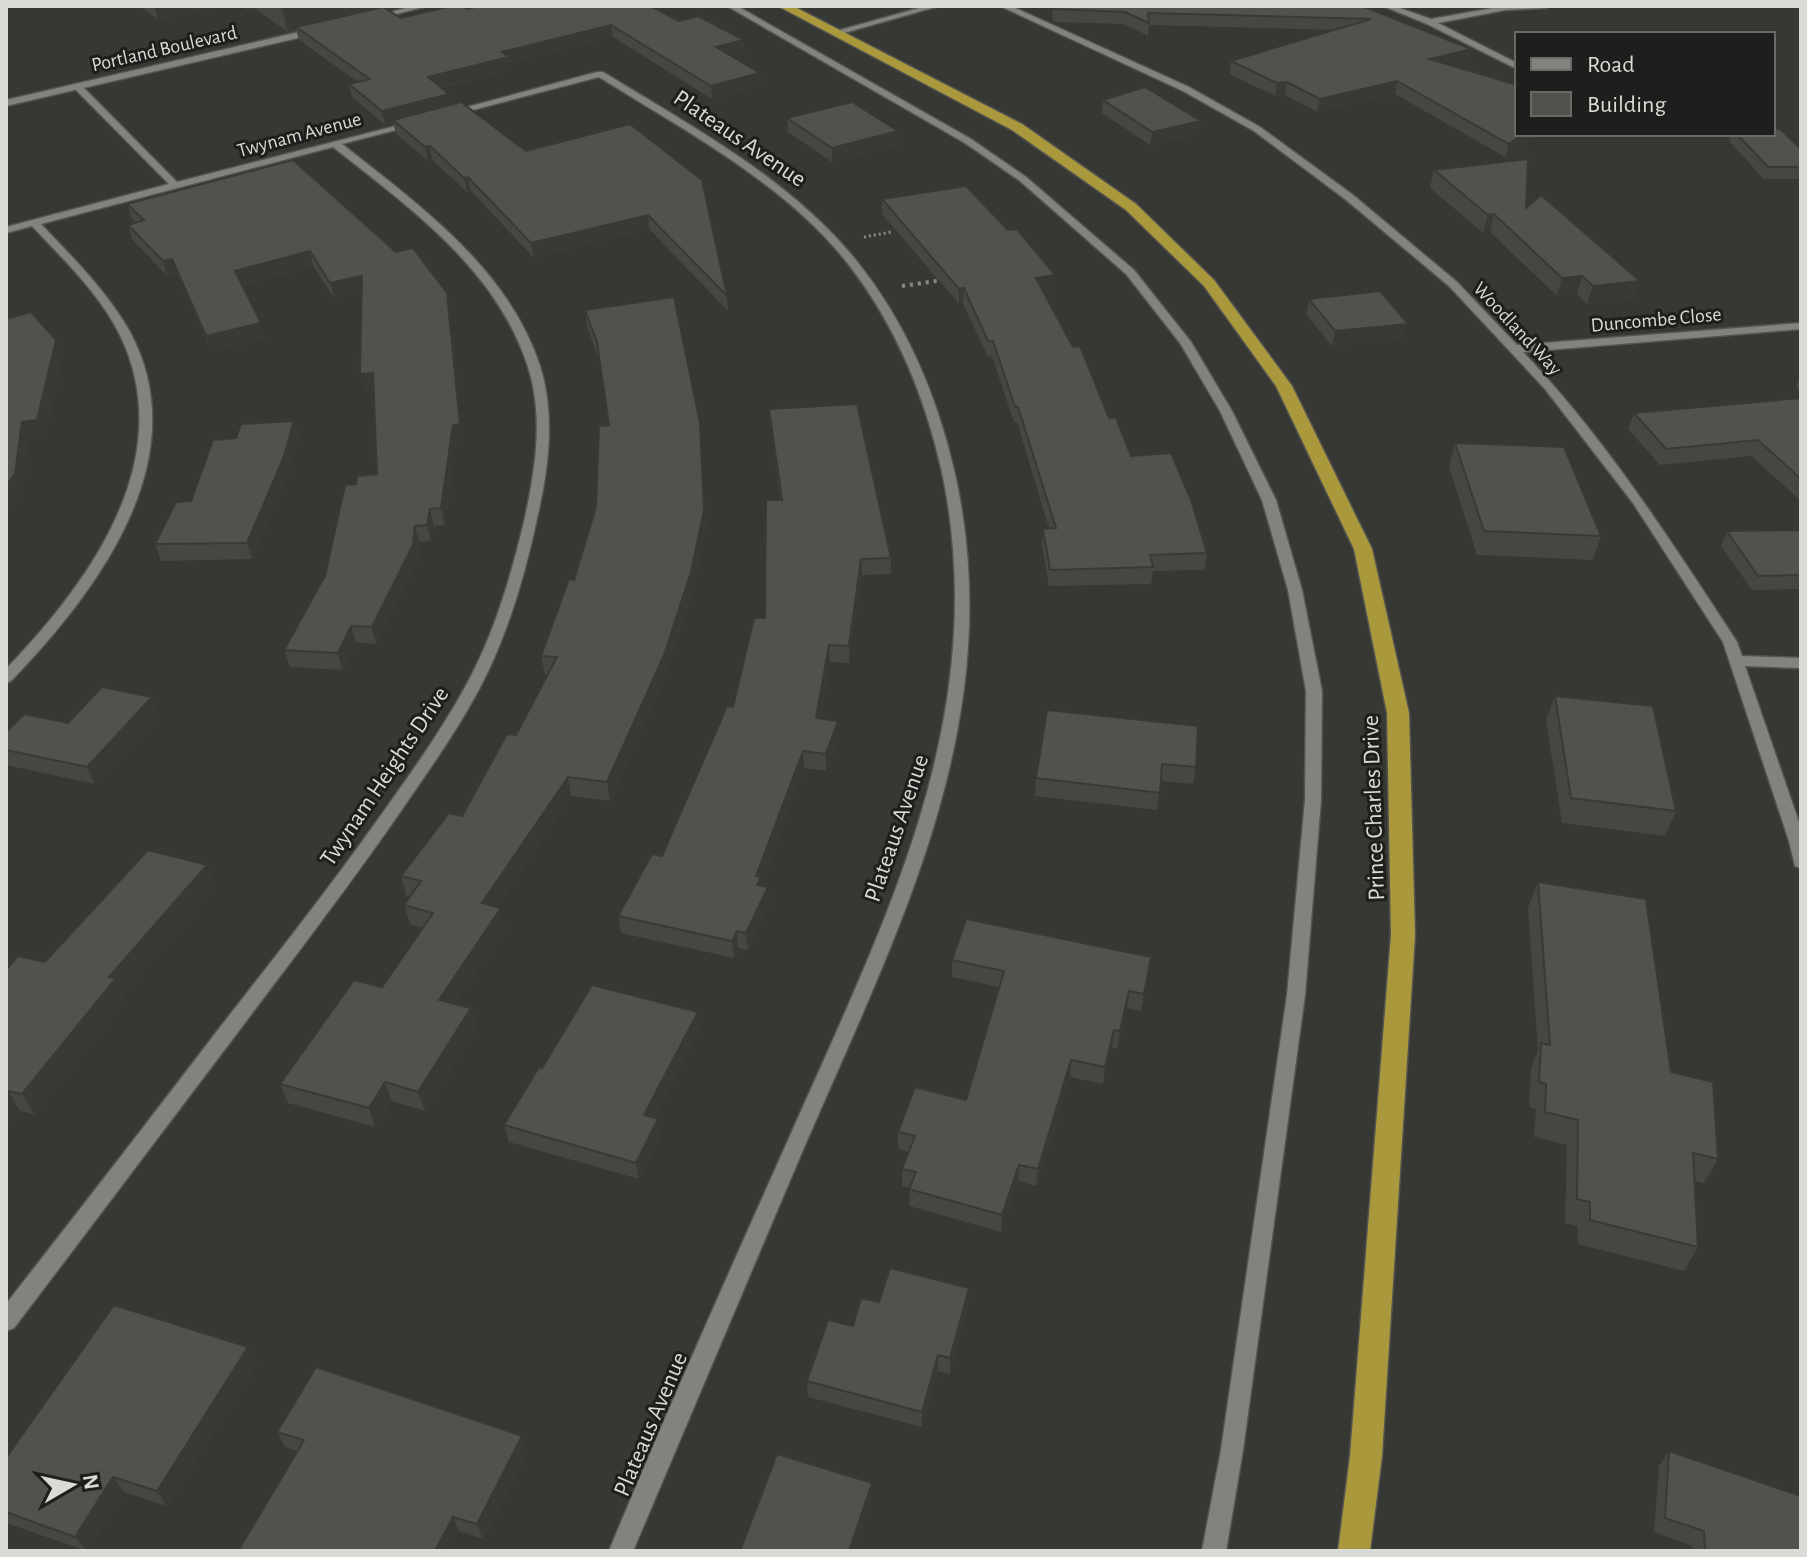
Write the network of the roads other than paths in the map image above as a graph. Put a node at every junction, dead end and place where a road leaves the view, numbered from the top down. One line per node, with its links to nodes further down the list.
1 (423, 6): 8 (street)
2 (731, 6): 29 (street)
3 (784, 6): 11 (highway, Prince Charles Drive)
4 (935, 6): 11 (street)
5 (1004, 6): 22 (street, Woodland Way)
6 (1387, 6): 9 (street)
7 (1546, 6): 9 (street)
8 (363, 20)
9 (1430, 22): 12 (street)
10 (333, 27): 13 (street, Portland Boulevard)
11 (837, 32): 30 (highway, Prince Charles Drive)
12 (1515, 65)
13 (78, 87): 14 (street, Portland Boulevard); 18 (street)
14 (6, 103)
15 (438, 116): 28 (street, Plateaus Avenue)
16 (423, 120): 17 (street, Twynam Avenue)
17 (334, 143): 18 (street, Twynam Avenue); 27 (street, Twynam Heights Drive)
18 (176, 186): 19 (street, Twynam Avenue)
19 (34, 222): 20 (street, Twynam Avenue); 25 (street)
20 (6, 230)
21 (1801, 326): 22 (street, Duncombe Close)
22 (1514, 349): 23 (street, Woodland Way)
23 (1737, 661): 24 (street); 26 (street, Woodland Way)
24 (1801, 663)
25 (6, 678)
26 (1801, 862)
27 (6, 1321)
28 (621, 1551)
29 (1214, 1551)
30 (1354, 1551)

